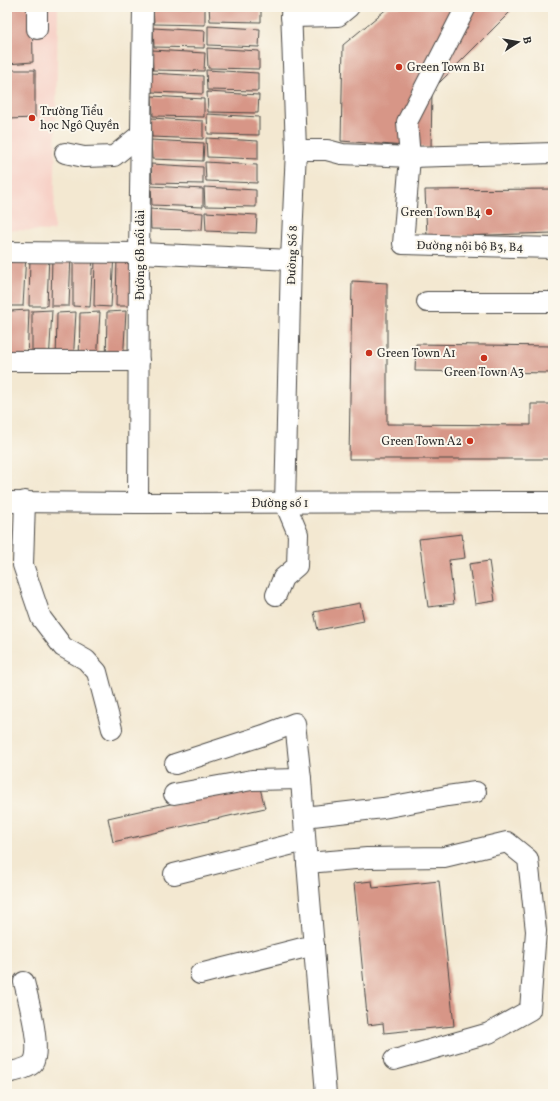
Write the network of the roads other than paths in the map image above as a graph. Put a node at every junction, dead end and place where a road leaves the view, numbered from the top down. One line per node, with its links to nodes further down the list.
1 (37, 7): 6 (street)
2 (143, 7): 7 (street, Đường 6B nối dài)
3 (349, 7): 5 (street)
4 (466, 7): 11 (street)
5 (291, 12): 8 (street, Đường Số 8)
6 (36, 29)
7 (141, 134): 9 (street); 14 (street, Đường 6B nối dài)
8 (296, 150): 11 (street); 15 (street, Đường Số 8)
9 (65, 153)
10 (553, 153): 11 (street)
11 (410, 156): 12 (street, Đường nội bộ B3, B4)
12 (553, 248)
13 (7, 252): 14 (street)
14 (139, 253): 15 (street); 19 (street, Đường 6B nối dài)
15 (291, 260): 23 (street, Đường Số 8)
16 (427, 302): 17 (street)
17 (553, 302)
18 (7, 361): 19 (street)
19 (139, 361): 22 (street, Đường 6B nối dài)
20 (16, 502): 22 (street, Đường số 1); 25 (street)
21 (553, 502): 23 (street, Đường số 1)
22 (138, 503): 23 (street, Đường số 1)
23 (285, 503): 24 (street)
24 (276, 595)
25 (112, 729)
26 (175, 764): 27 (street)
27 (301, 779): 29 (street); 30 (street)
28 (476, 792): 30 (street)
29 (174, 794)
30 (304, 817): 31 (street)
31 (305, 841): 32 (street); 33 (street)
32 (307, 863): 34 (street); 37 (street)
33 (174, 874)
34 (314, 945): 35 (street); 39 (street)
35 (200, 974)
36 (24, 982): 38 (street)
37 (394, 1060)
38 (7, 1072)
39 (326, 1094)

